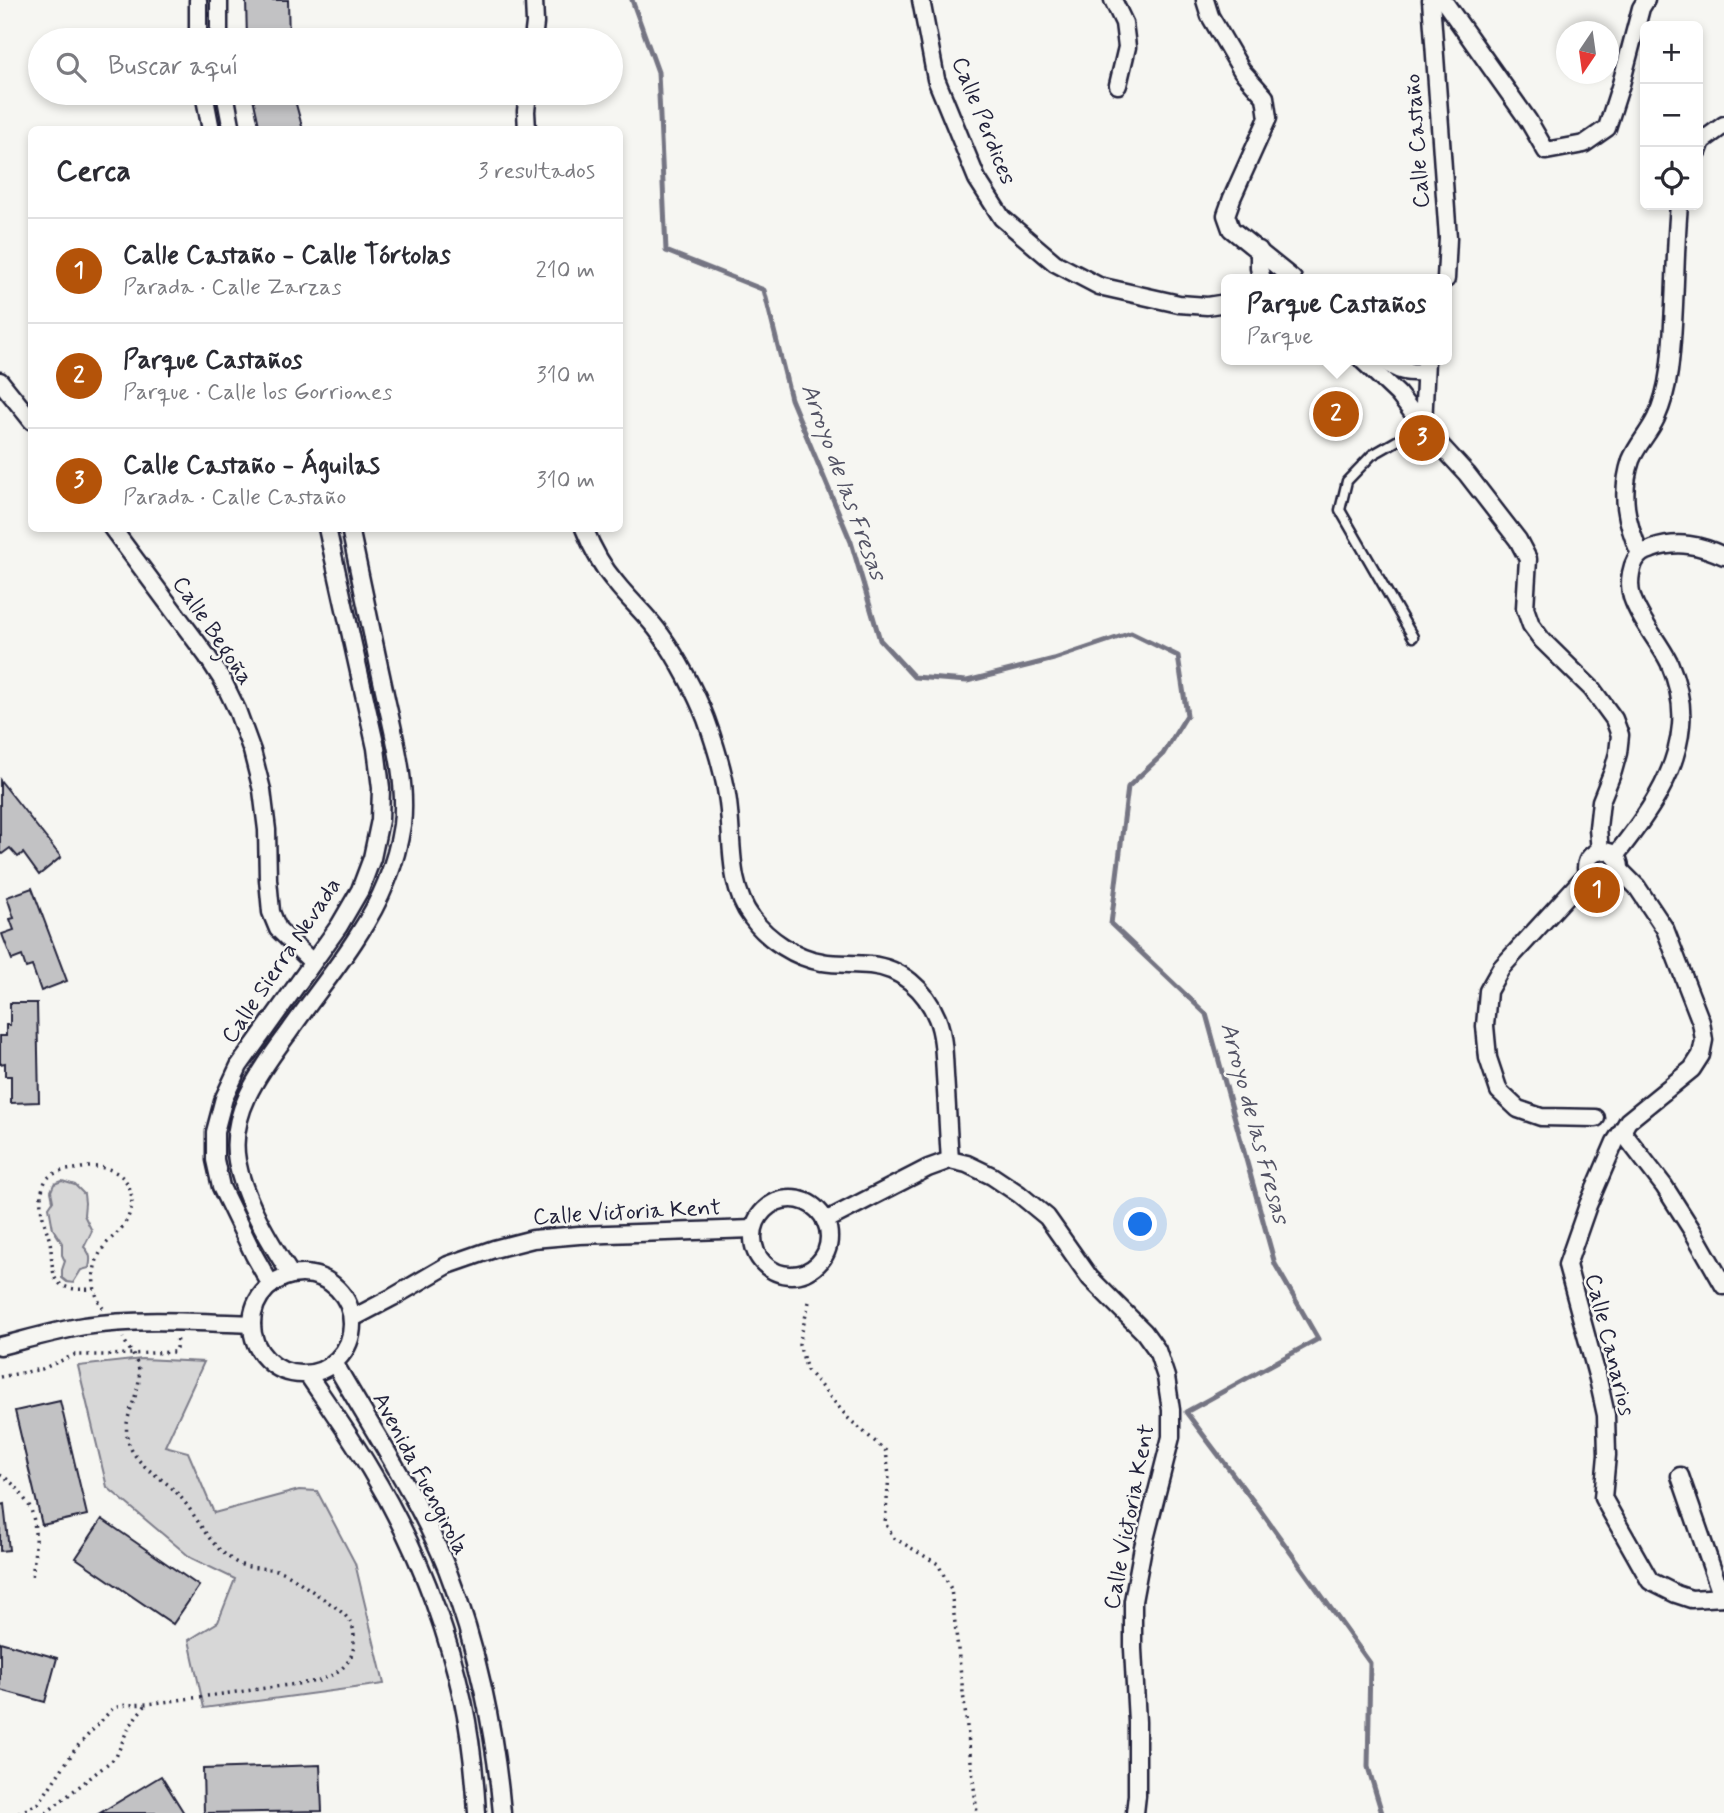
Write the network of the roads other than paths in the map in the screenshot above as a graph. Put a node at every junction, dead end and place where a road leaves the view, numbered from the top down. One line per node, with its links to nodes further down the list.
1 (198, 0): 10 (street)
2 (219, 0): 11 (street)
3 (534, 0): 12 (street)
4 (921, 0): 27 (street, Calle Perdices)
5 (1113, 0): 13 (street)
6 (1205, 0): 23 (street)
7 (1431, 0): 26 (street, Calle Castaño)
8 (1443, 0): 9 (street)
9 (1646, 0)
10 (198, 28)
11 (219, 28)
12 (534, 28)
13 (1118, 85)
14 (206, 105): 18 (street)
15 (227, 105): 19 (street)
16 (527, 105): 20 (street)
17 (1724, 125): 21 (street)
18 (210, 126)
19 (231, 126)
20 (527, 126)
21 (1700, 147)
22 (1679, 210): 38 (street)
23 (1259, 250): 24 (street); 25 (street)
24 (1261, 274)
25 (1287, 274)
26 (1446, 274)
27 (1221, 304)
28 (1367, 365): 33 (street)
29 (1390, 365): 30 (street)
30 (1426, 366): 33 (street)
31 (0, 381): 32 (street)
32 (28, 416)
33 (1423, 426): 40 (lane); 41 (street)
34 (114, 532): 43 (street, Calle Begoña)
35 (328, 532): 43 (street, Calle Sierra Nevada)
36 (351, 532): 49 (street, Calle Sierra Nevada)
37 (586, 532): 46 (street)
38 (1640, 554): 39 (street); 41 (street)
39 (1724, 556)
40 (1413, 637)
41 (1611, 859): 42 (street); 42 (street); 45 (street, Calle Canarios)
42 (1587, 874): 44 (street)
43 (312, 962): 50 (street, Calle Sierra Nevada)
44 (1596, 1118)
45 (1624, 1128): 51 (street); 58 (street, Calle Canarios)
46 (950, 1160): 47 (street); 61 (street, Calle Victoria Kent)
47 (825, 1220): 48 (street, Calle Victoria Kent); 48 (street, Calle Victoria Kent)
48 (754, 1229): 52 (street, Calle Victoria Kent)
49 (291, 1275): 50 (street); 52 (street)
50 (271, 1285): 53 (street)
51 (1724, 1286)
52 (353, 1318): 55 (street)
53 (252, 1324): 54 (street); 56 (street)
54 (0, 1346)
55 (335, 1364): 56 (street); 60 (street, Avenida Fuengirola)
56 (308, 1375): 59 (street, Avenida Fuengirola)
57 (1680, 1476): 58 (street)
58 (1723, 1597)
59 (477, 1813)
60 (502, 1813)
61 (1135, 1813)

